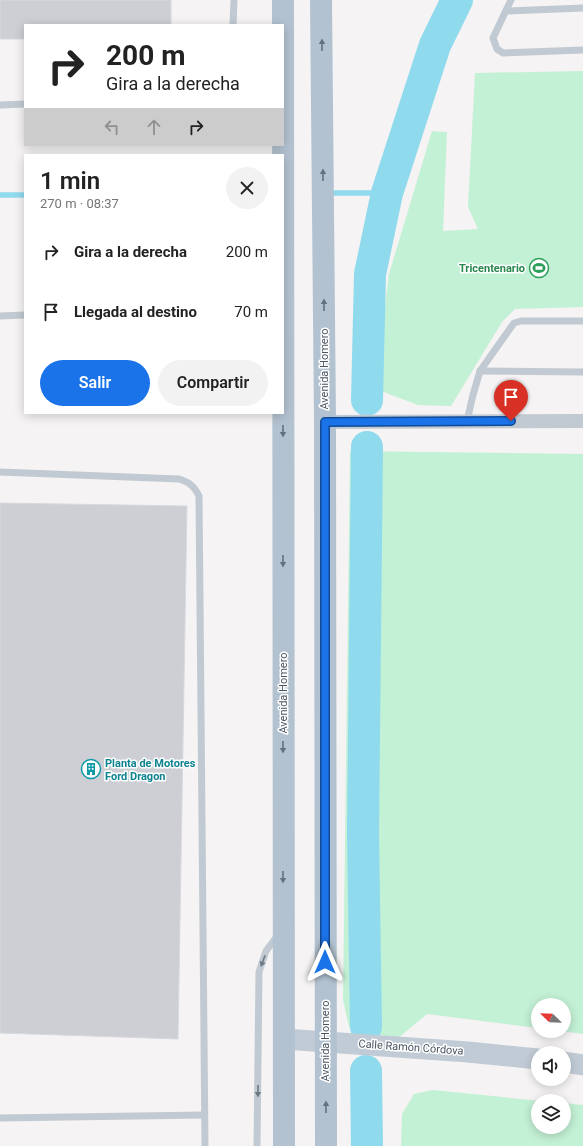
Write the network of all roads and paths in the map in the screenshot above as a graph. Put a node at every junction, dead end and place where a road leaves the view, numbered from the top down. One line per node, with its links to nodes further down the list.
1 (234, 0): 7 (lane)
2 (283, 0): 8 (main road, Avenida Homero, one-way to 8)
3 (321, 0): 20 (main road, Avenida Homero, one-way to 3)
4 (511, 0): 6 (lane)
5 (583, 8): 6 (lane)
6 (506, 11): 9 (lane)
7 (233, 24)
8 (283, 24)
9 (583, 50)
10 (0, 104): 11 (lane)
11 (24, 104)
12 (24, 315): 13 (lane)
13 (0, 316)
14 (583, 321): 15 (lane)
15 (480, 371): 16 (lane); 18 (lane)
16 (583, 372)
17 (283, 414): 22 (main road, Avenida Homero, one-way to 22)
18 (468, 421): 19 (street); 20 (street)
19 (583, 421)
20 (325, 422): 24 (main road, Avenida Homero)
21 (0, 472): 28 (lane)
22 (283, 928): 23 (main road, Avenida Homero); 31 (lane, one-way to 31)
23 (284, 1039): 24 (main road, Calle Ramón Córdova); 32 (main road, Avenida Homero)
24 (325, 1041): 25 (main road, Calle Ramón Córdova); 33 (main road, Avenida Homero, one-way to 24)
25 (531, 1058)
26 (571, 1063): 27 (main road)
27 (583, 1064)
28 (204, 1115): 29 (lane); 30 (lane)
29 (0, 1118)
30 (205, 1146)
31 (257, 1146)
32 (284, 1146)
33 (326, 1146)

